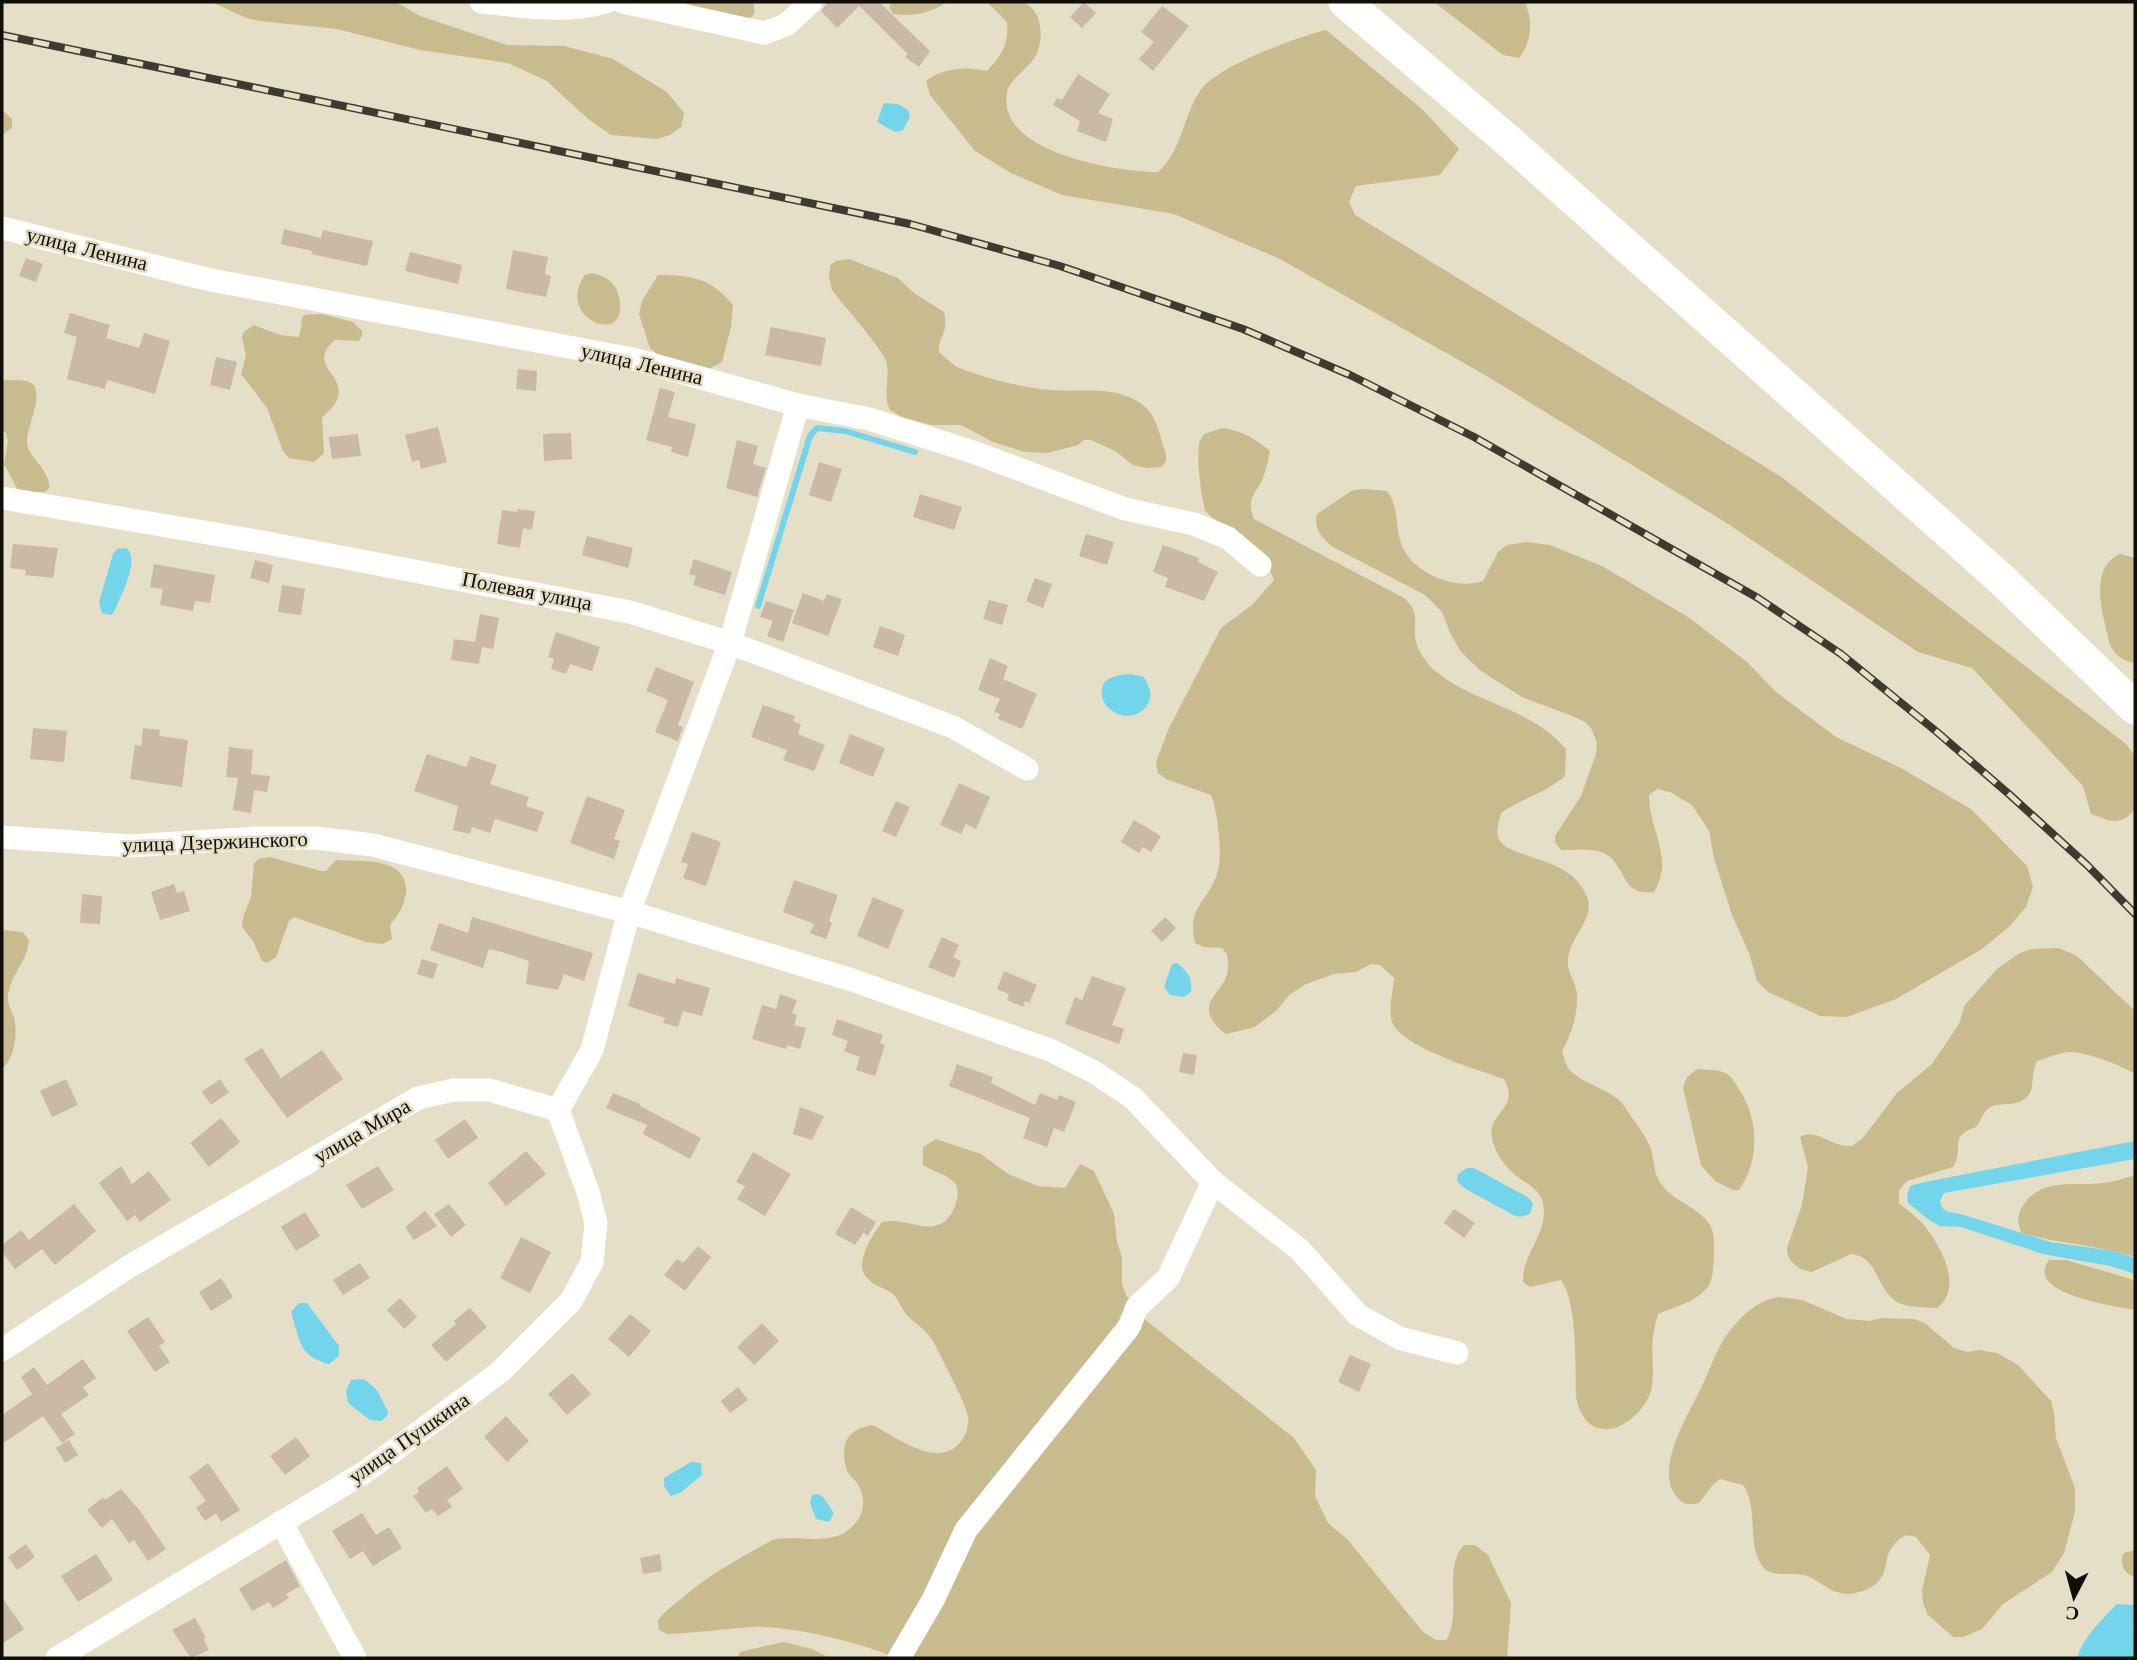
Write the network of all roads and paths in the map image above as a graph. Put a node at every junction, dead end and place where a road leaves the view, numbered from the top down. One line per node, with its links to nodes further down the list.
1 (481, 2): 2 (street)
2 (606, 2)
3 (624, 2): 4 (street)
4 (811, 2)
5 (1345, 2): 11 (main road)
6 (2, 228): 7 (street, улица Ленина)
7 (798, 405): 9 (street, улица Ленина); 10 (street)
8 (2, 498): 10 (street, Полевая улица)
9 (1260, 565)
10 (730, 643): 12 (street, Полевая улица); 14 (street)
11 (2132, 699)
12 (1027, 769)
13 (2, 837): 14 (street, улица Дзержинского)
14 (629, 912): 15 (street); 16 (street, улица Дзержинского)
15 (558, 1110): 17 (street, улица Мира); 19 (street, улица Пушкина)
16 (1213, 1182): 18 (street, улица Дзержинского); 22 (street)
17 (2, 1350)
18 (1457, 1353)
19 (281, 1522): 20 (street, улица Пушкина); 21 (street)
20 (57, 1658)
21 (355, 1658)
22 (899, 1658)

